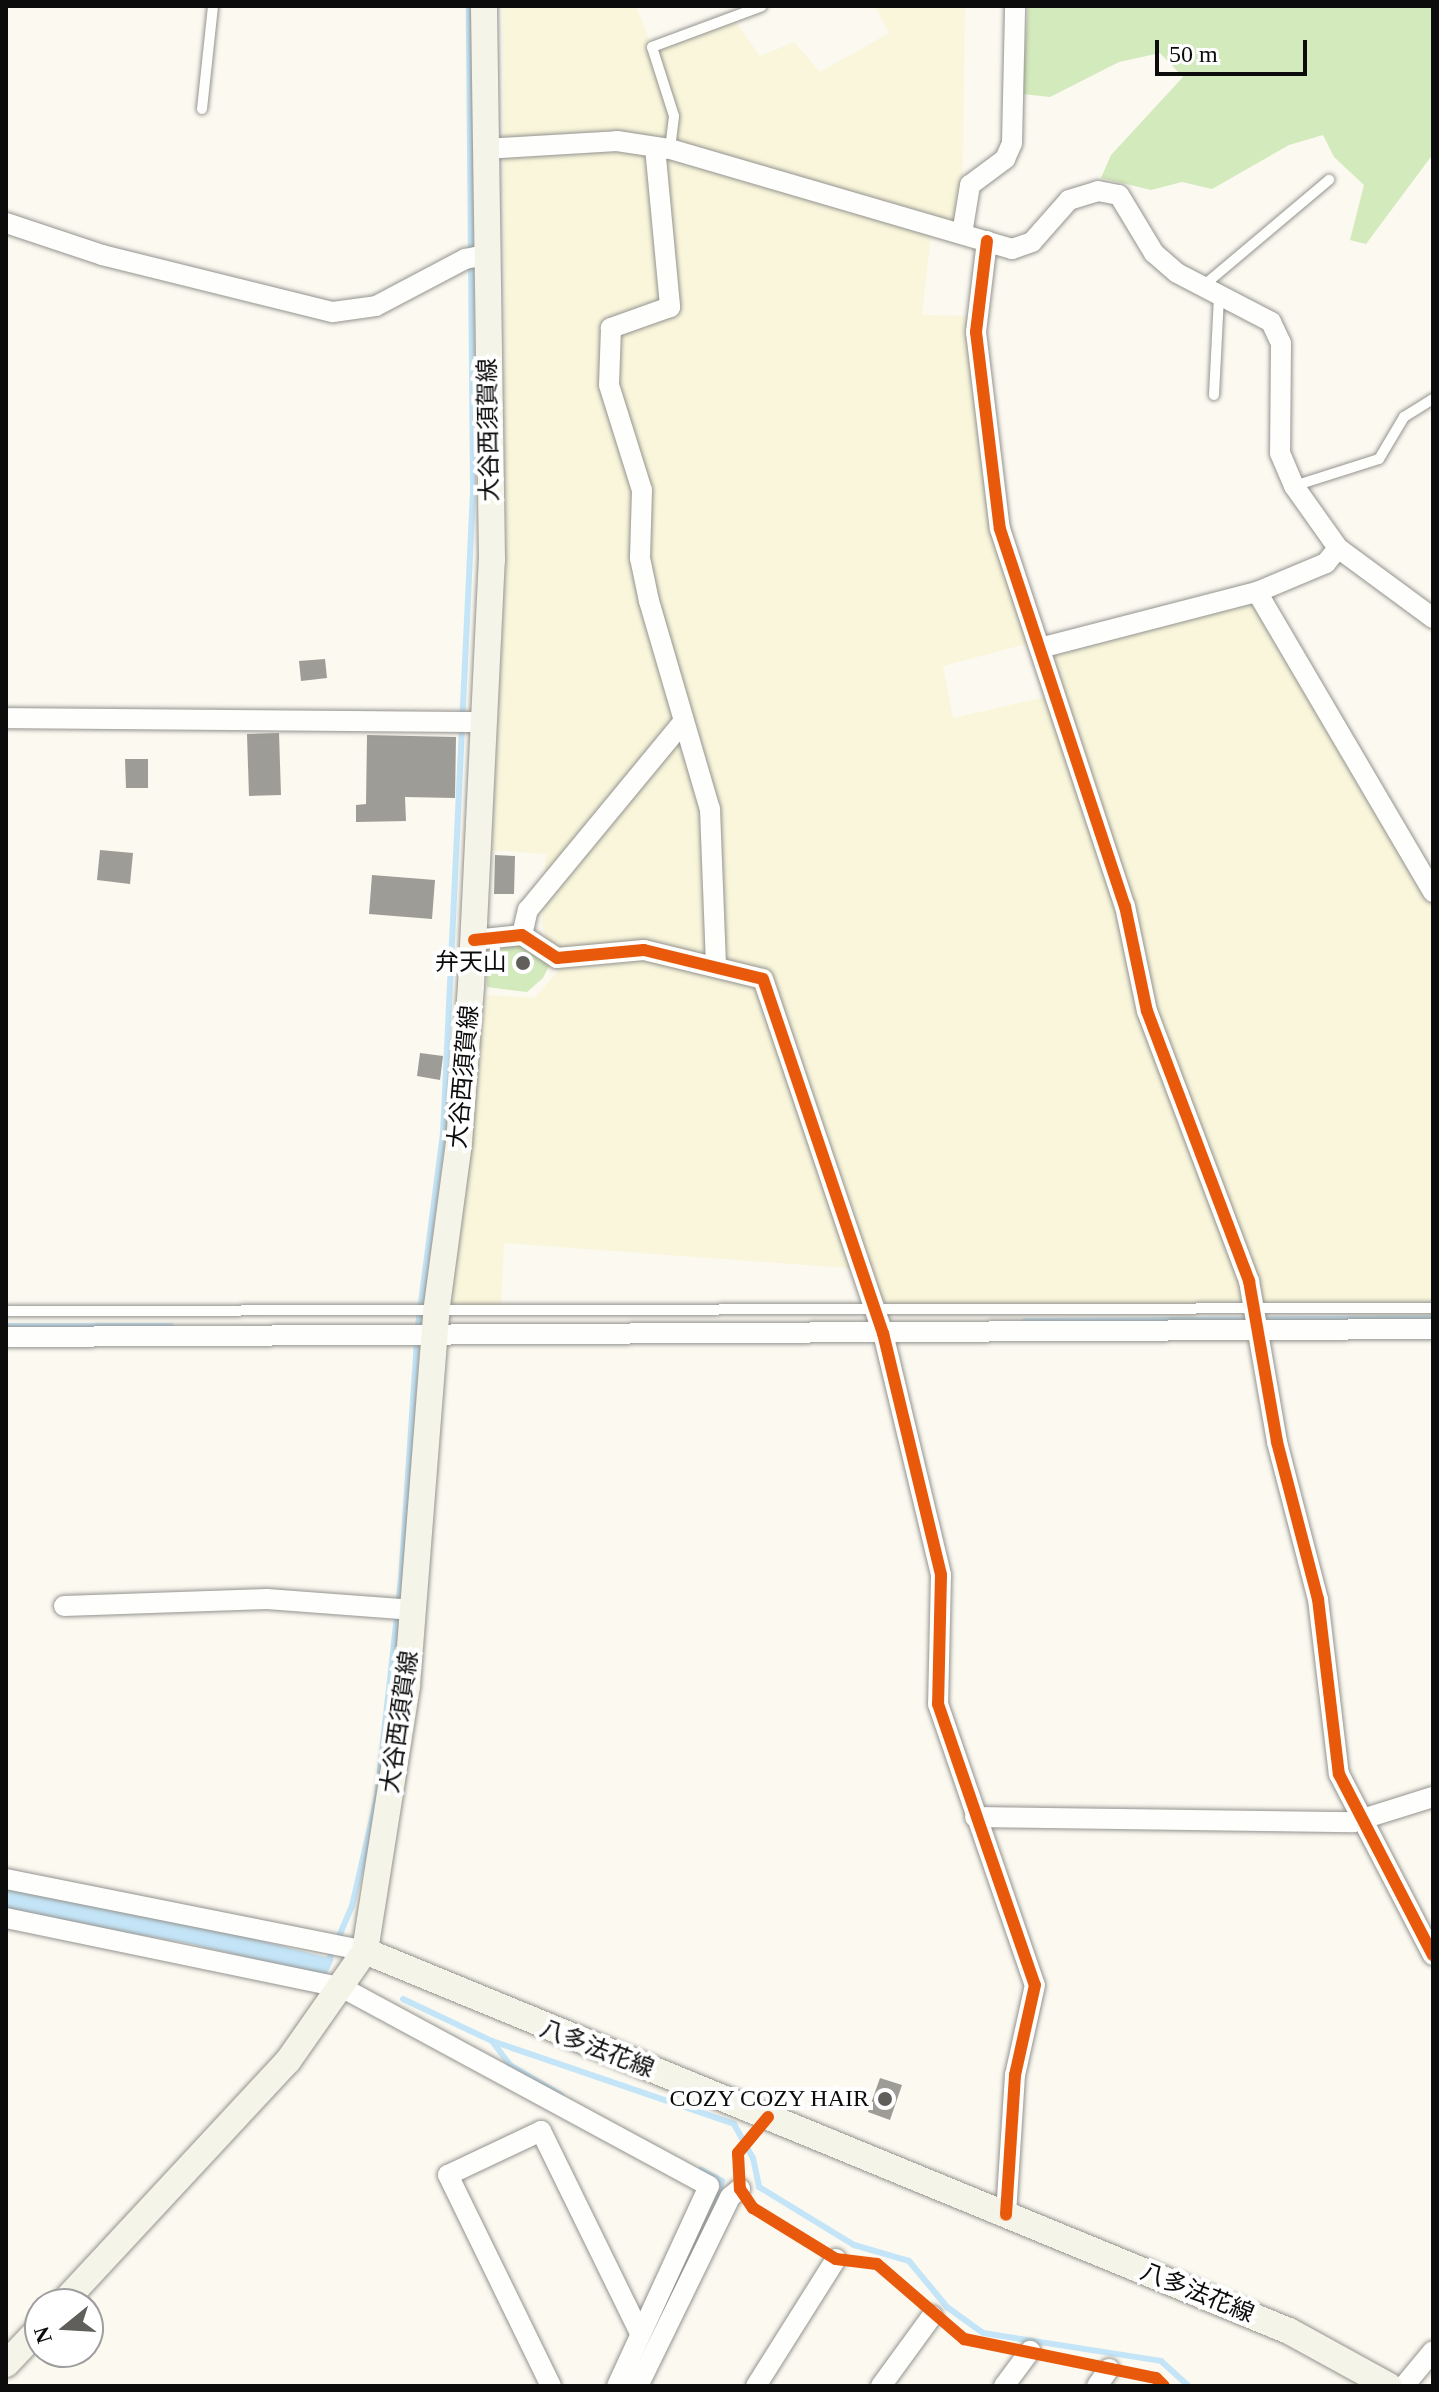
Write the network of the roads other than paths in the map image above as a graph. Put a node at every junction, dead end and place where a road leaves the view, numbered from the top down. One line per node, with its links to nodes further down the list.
1 (213, 6): 5 (lane)
2 (484, 6): 7 (main road, 大谷西須賀線)
3 (762, 6): 6 (lane)
4 (1015, 6): 10 (street)
5 (202, 109)
6 (662, 148): 7 (street); 10 (street); 23 (street)
7 (484, 149): 12 (main road, 大谷西須賀線)
8 (1329, 180): 13 (lane)
9 (6, 223): 12 (street)
10 (962, 234): 11 (street)
11 (987, 241): 13 (street); 20 (street)
12 (485, 255): 22 (main road, 大谷西須賀線)
13 (1211, 291): 14 (lane); 16 (street)
14 (1214, 395)
15 (1433, 399): 16 (lane)
16 (1294, 486): 17 (street)
17 (1338, 548): 18 (street); 19 (street)
18 (1257, 592): 20 (street); 24 (street)
19 (1433, 618)
20 (1040, 648): 31 (street)
21 (6, 718): 22 (street)
22 (486, 722): 26 (main road, 大谷西須賀線)
23 (682, 723): 25 (street); 27 (street)
24 (1433, 892)
25 (522, 935): 26 (street); 27 (street)
26 (474, 940): 32 (main road, 大谷西須賀線)
27 (716, 967): 29 (street)
28 (1433, 1308): 31 (lane)
29 (875, 1310): 31 (lane); 32 (lane); 34 (street)
30 (6, 1311): 32 (lane)
31 (1258, 1320): 33 (street); 34 (street); 40 (street)
32 (435, 1326): 34 (street); 35 (street); 37 (main road, 大谷西須賀線)
33 (1433, 1329)
34 (883, 1333): 39 (street)
35 (6, 1337)
36 (64, 1606): 37 (street)
37 (414, 1610): 43 (main road, 大谷西須賀線)
38 (1433, 1797): 40 (street)
39 (975, 1817): 40 (street); 47 (street)
40 (1363, 1821): 44 (street)
41 (6, 1879): 43 (street)
42 (6, 1918): 45 (street)
43 (365, 1951): 45 (main road); 47 (main road, 八多法花線)
44 (1433, 1955)
45 (343, 1988): 49 (main road); 51 (street)
46 (740, 2189): 59 (street)
47 (1006, 2215): 64 (main road, 八多法花線)
48 (836, 2259): 60 (street)
49 (77, 2288)
50 (932, 2316): 61 (street)
51 (640, 2333): 57 (street); 58 (street)
52 (24, 2345): 55 (main road)
53 (1030, 2351): 62 (street)
54 (1433, 2351): 65 (street)
55 (6, 2364)
56 (1109, 2369): 63 (street)
57 (551, 2386)
58 (617, 2386)
59 (638, 2386)
60 (756, 2386)
61 (881, 2386)
62 (1004, 2386)
63 (1097, 2386)
64 (1389, 2386)
65 (1404, 2386)

